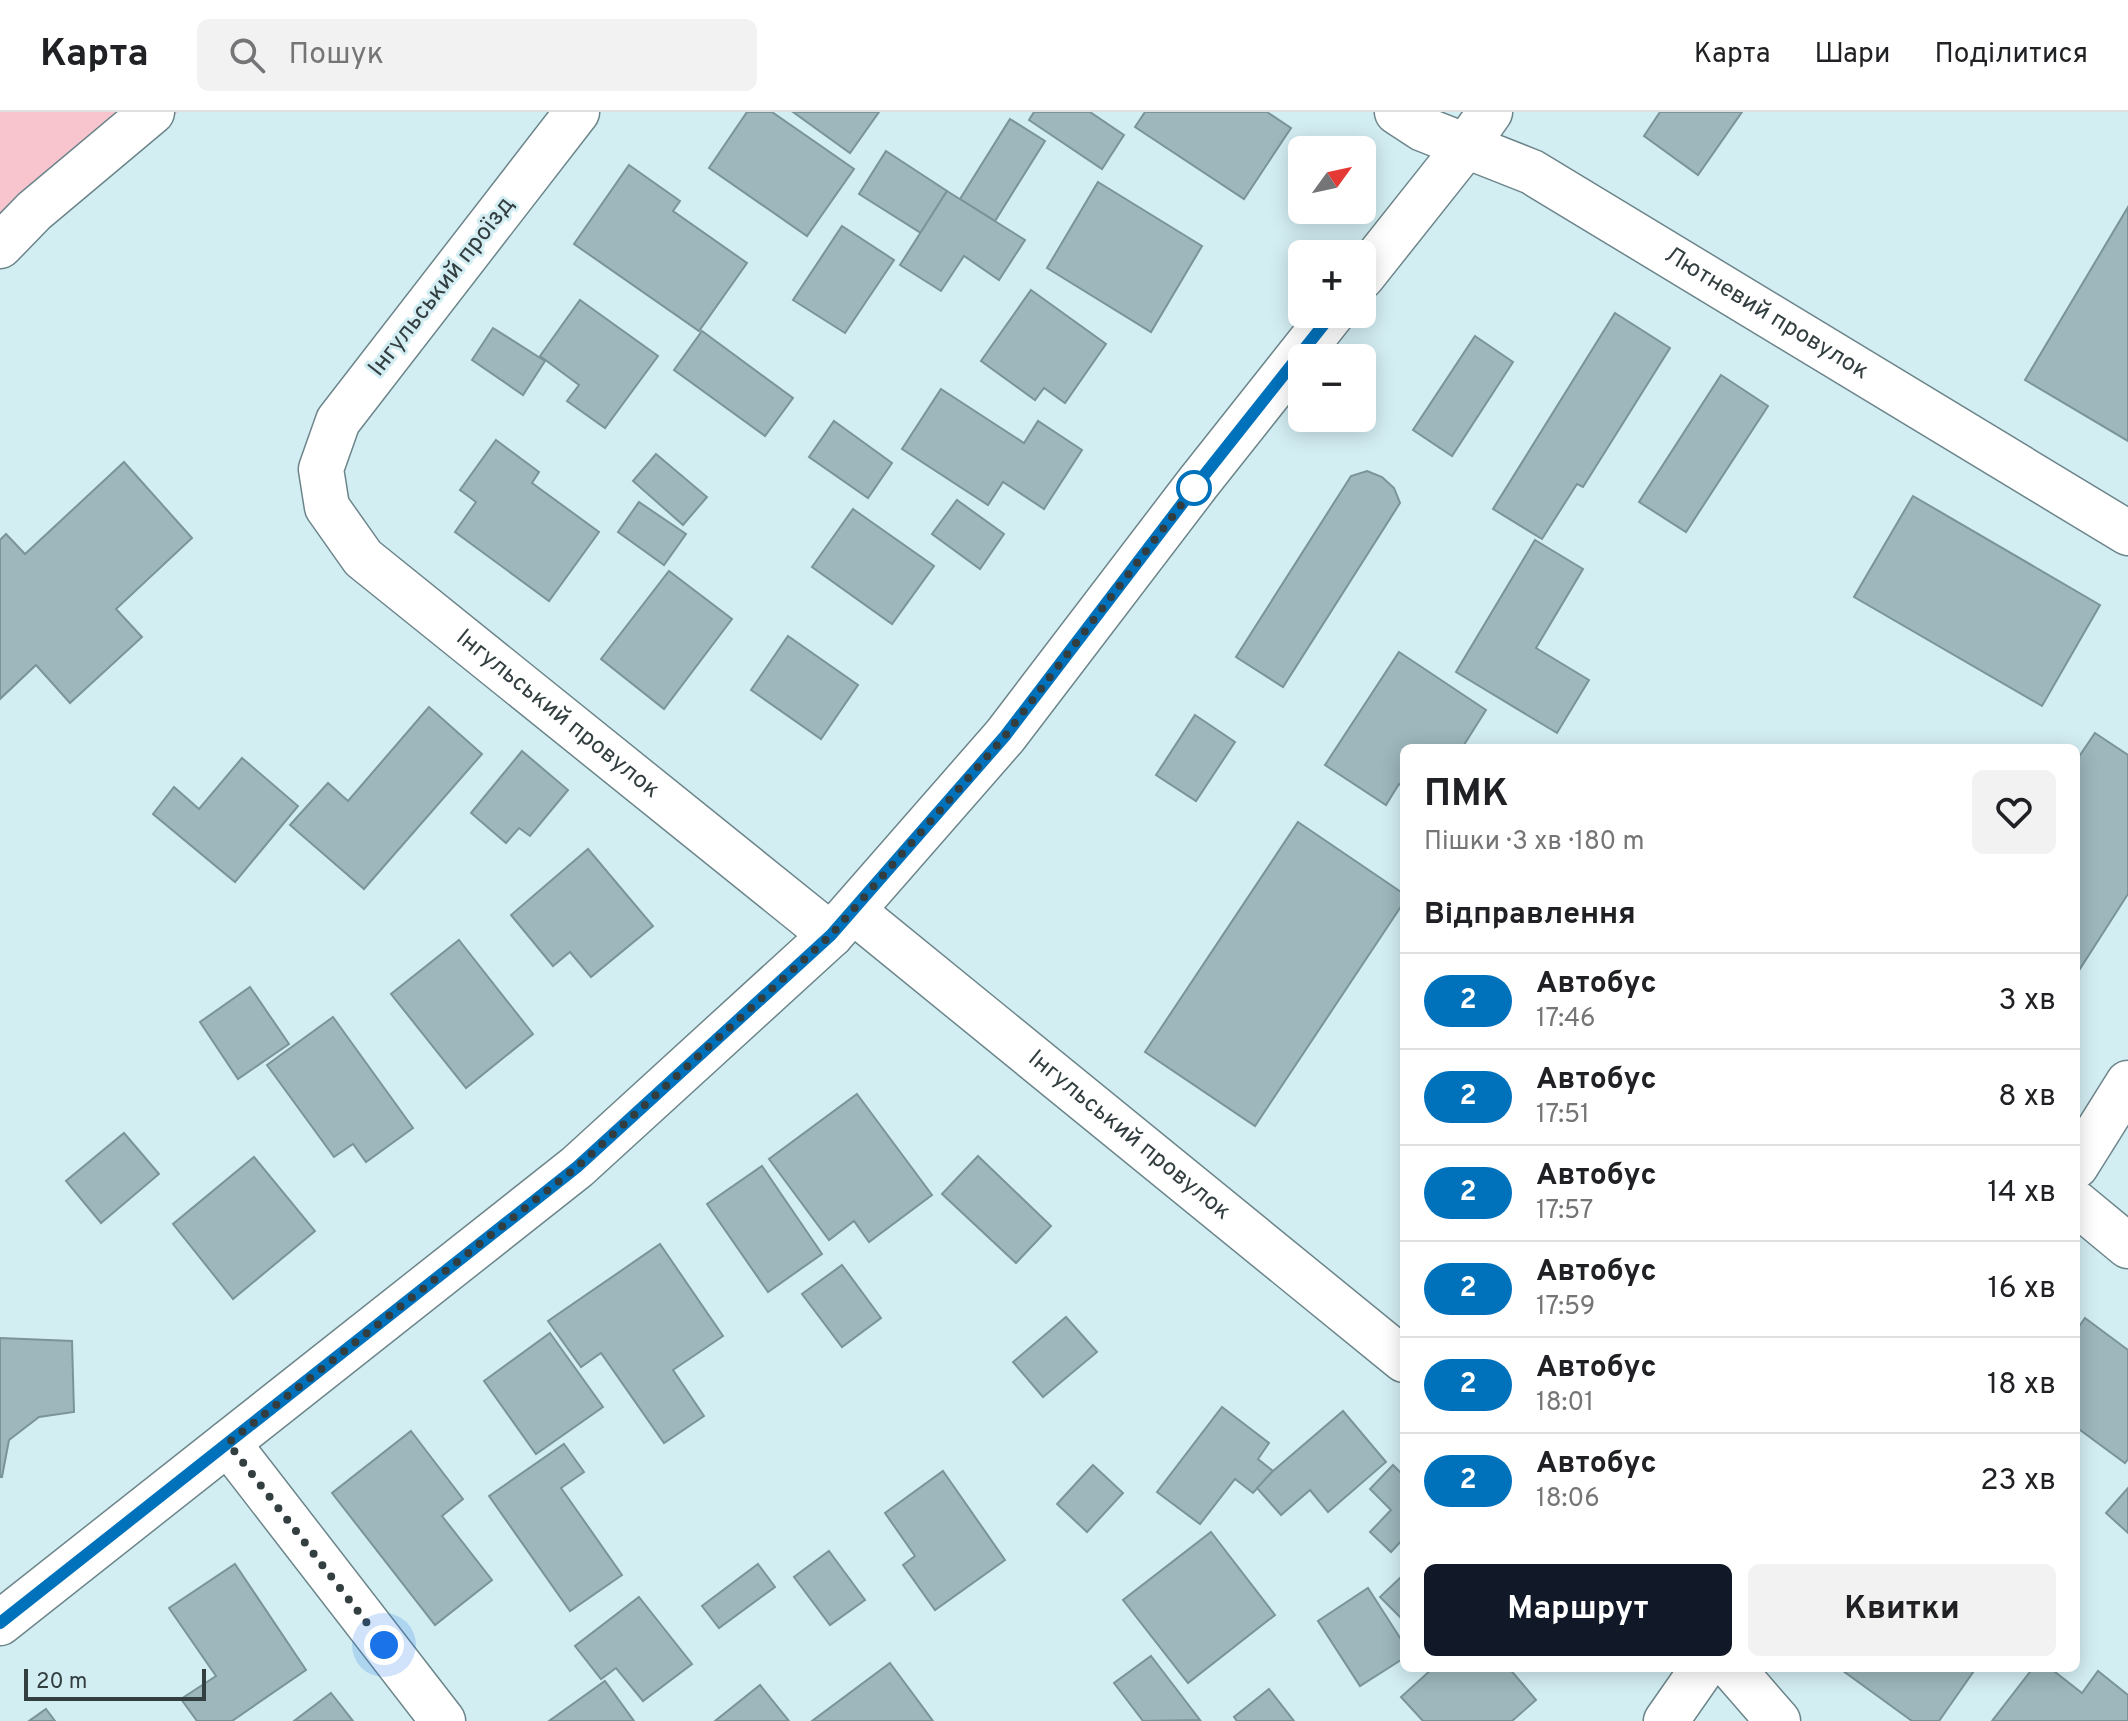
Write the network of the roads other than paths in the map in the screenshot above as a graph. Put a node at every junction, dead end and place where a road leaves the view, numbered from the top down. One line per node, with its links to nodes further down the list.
1 (152, 112): 5 (street)
2 (577, 112): 8 (street, Інгульський проїзд)
3 (1397, 112): 4 (street, Лютневий провулок)
4 (1478, 129): 6 (street); 9 (street, Лютневий провулок)
5 (0, 246)
6 (1376, 259)
7 (1321, 328): 10 (street)
8 (321, 469): 10 (street, Інгульський провулок)
9 (2128, 533)
10 (842, 923): 15 (street, Інгульський провулок); 16 (street)
11 (2128, 1083): 12 (street)
12 (2080, 1160)
13 (2080, 1206): 14 (street)
14 (2128, 1246)
15 (1400, 1357)
16 (228, 1443): 17 (street); 20 (street)
17 (0, 1623)
18 (1700, 1672): 21 (street)
19 (1735, 1672): 22 (street)
20 (443, 1721)
21 (1666, 1721)
22 (1778, 1721)

